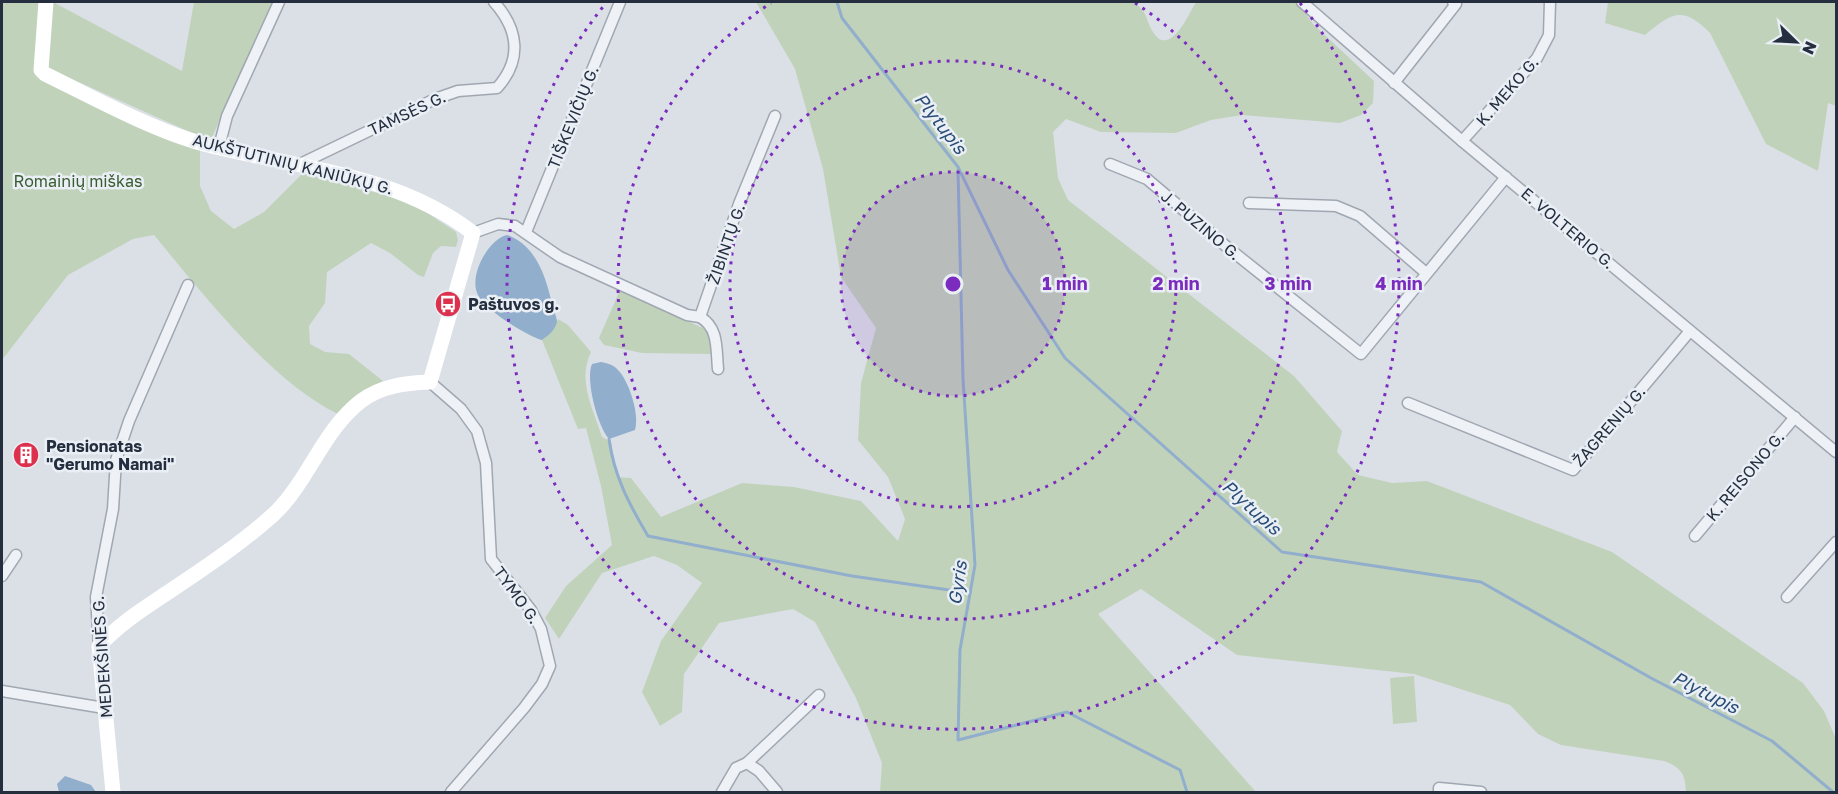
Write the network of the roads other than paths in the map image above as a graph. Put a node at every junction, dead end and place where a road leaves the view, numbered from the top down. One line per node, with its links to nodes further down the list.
1 (46, 2): 11 (street, AUKŠTUTINIŲ KANIŪKŲ G.)
2 (279, 2): 11 (street)
3 (495, 2): 13 (street, TAMSĖS G.)
4 (620, 2): 16 (street, TIŠKEVIČIŲ G.)
5 (1302, 2): 8 (street, E. VOLTERIO G.)
6 (1453, 2): 8 (street)
7 (1550, 2): 10 (street, K. MEKO G.)
8 (1394, 83): 10 (street, E. VOLTERIO G.)
9 (775, 116): 20 (street, ŽIBINTŲ G.)
10 (1462, 141): 14 (street, E. VOLTERIO G.)
11 (219, 147): 13 (street, AUKŠTUTINIŲ KANIŪKŲ G.)
12 (1110, 164): 18 (street, J. PUZINO G.)
13 (297, 165): 17 (street, AUKŠTUTINIŲ KANIŪKŲ G.)
14 (1506, 177): 18 (street, J. PUZINO G.); 21 (street, E. VOLTERIO G.)
15 (1249, 203): 18 (street)
16 (526, 232): 17 (street); 20 (street)
17 (473, 233): 23 (street)
18 (1426, 273)
19 (188, 285): 32 (street, MEDEKŠINĖS G.)
20 (700, 317): 22 (street)
21 (1690, 331): 24 (street, ŽAGRENIŲ G.); 25 (street, E. VOLTERIO G.)
22 (718, 369)
23 (430, 382): 32 (street); 38 (street, TYMO G.)
24 (1408, 403)
25 (1795, 417): 26 (street, E. VOLTERIO G.); 27 (street, K. REISONO G.)
26 (1836, 453)
27 (1695, 536)
28 (1836, 542): 31 (street)
29 (16, 555): 30 (street)
30 (2, 576)
31 (1787, 597)
32 (99, 646): 35 (street, MEDEKŠINĖS G.)
33 (2, 691): 35 (street)
34 (819, 694): 36 (street)
35 (104, 708): 37 (street, MEDEKŠINĖS G.)
36 (747, 763): 39 (street); 40 (street)
37 (113, 792)
38 (451, 792)
39 (722, 792)
40 (777, 792)
41 (1439, 792): 42 (street)
42 (1481, 792)

